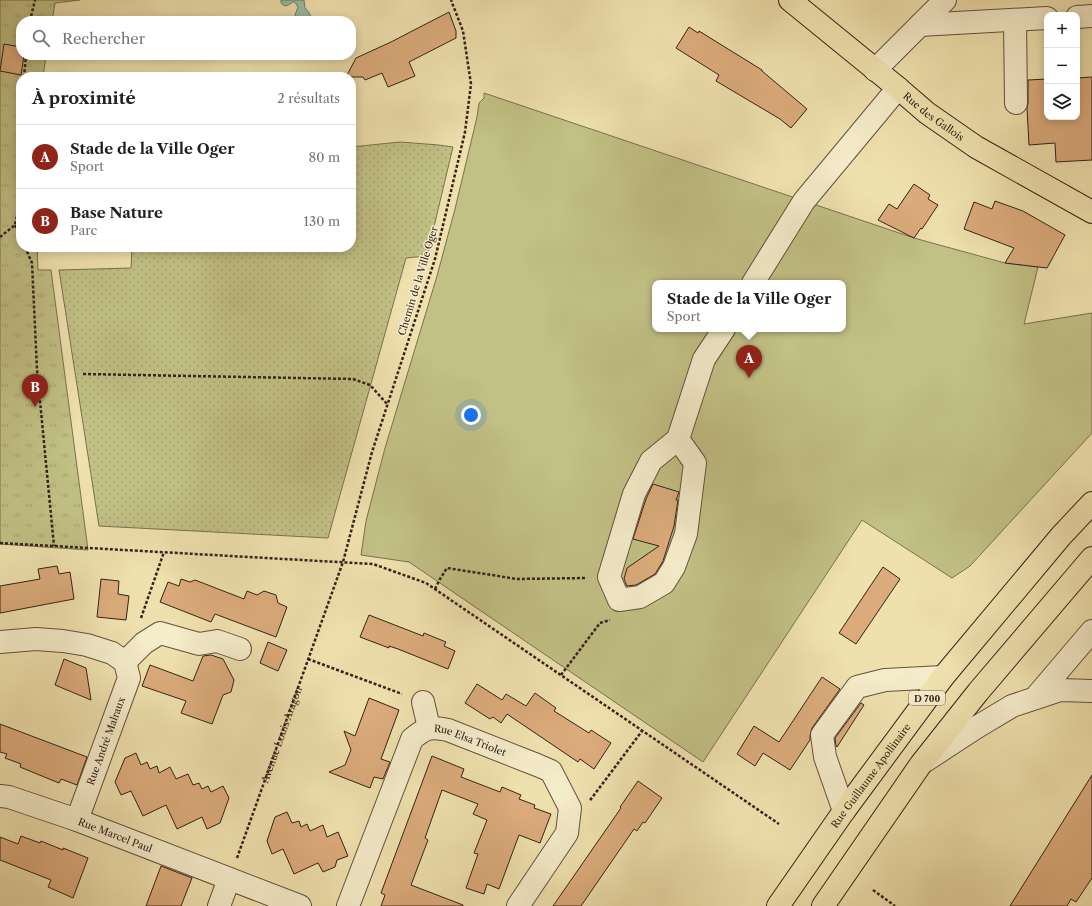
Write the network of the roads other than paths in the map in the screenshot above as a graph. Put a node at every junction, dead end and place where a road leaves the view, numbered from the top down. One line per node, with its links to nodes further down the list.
1 (790, 0): 8 (main road, Rue des Gallois)
2 (945, 0): 7 (street)
3 (1092, 16): 4 (street)
4 (1080, 17)
5 (1044, 18): 6 (street)
6 (1015, 20): 7 (street); 10 (street)
7 (920, 25): 8 (street)
8 (875, 70): 9 (main road, Rue des Gallois)
9 (898, 88): 11 (main road, Rue des Gallois); 12 (street)
10 (1016, 103)
11 (1092, 212)
12 (755, 280)
13 (722, 332): 14 (street)
14 (678, 439): 14 (street)
15 (1092, 503): 21 (main road, Rue Guillaume Apollinaire / D 700)
16 (1092, 558): 26 (main road)
17 (1092, 631): 23 (street)
18 (0, 642): 20 (street)
19 (240, 649): 20 (street)
20 (125, 662): 29 (street, Rue André Malraux)
21 (942, 677): 28 (main road, Rue Guillaume Apollinaire / D 700); 28 (street)
22 (1092, 691): 23 (street)
23 (1035, 698): 26 (street)
24 (423, 702): 25 (street)
25 (429, 728): 33 (street, Rue Elsa Triolet); 34 (street, Rue Elsa Triolet)
26 (921, 764): 36 (main road)
27 (0, 796): 29 (street, Rue Marcel Paul)
28 (844, 811): 35 (main road, Rue Guillaume Apollinaire / D 700)
29 (77, 820): 30 (street, Rue Marcel Paul)
30 (229, 879): 31 (street); 32 (street)
31 (219, 906)
32 (300, 906)
33 (348, 906)
34 (518, 906)
35 (778, 906)
36 (823, 906)

